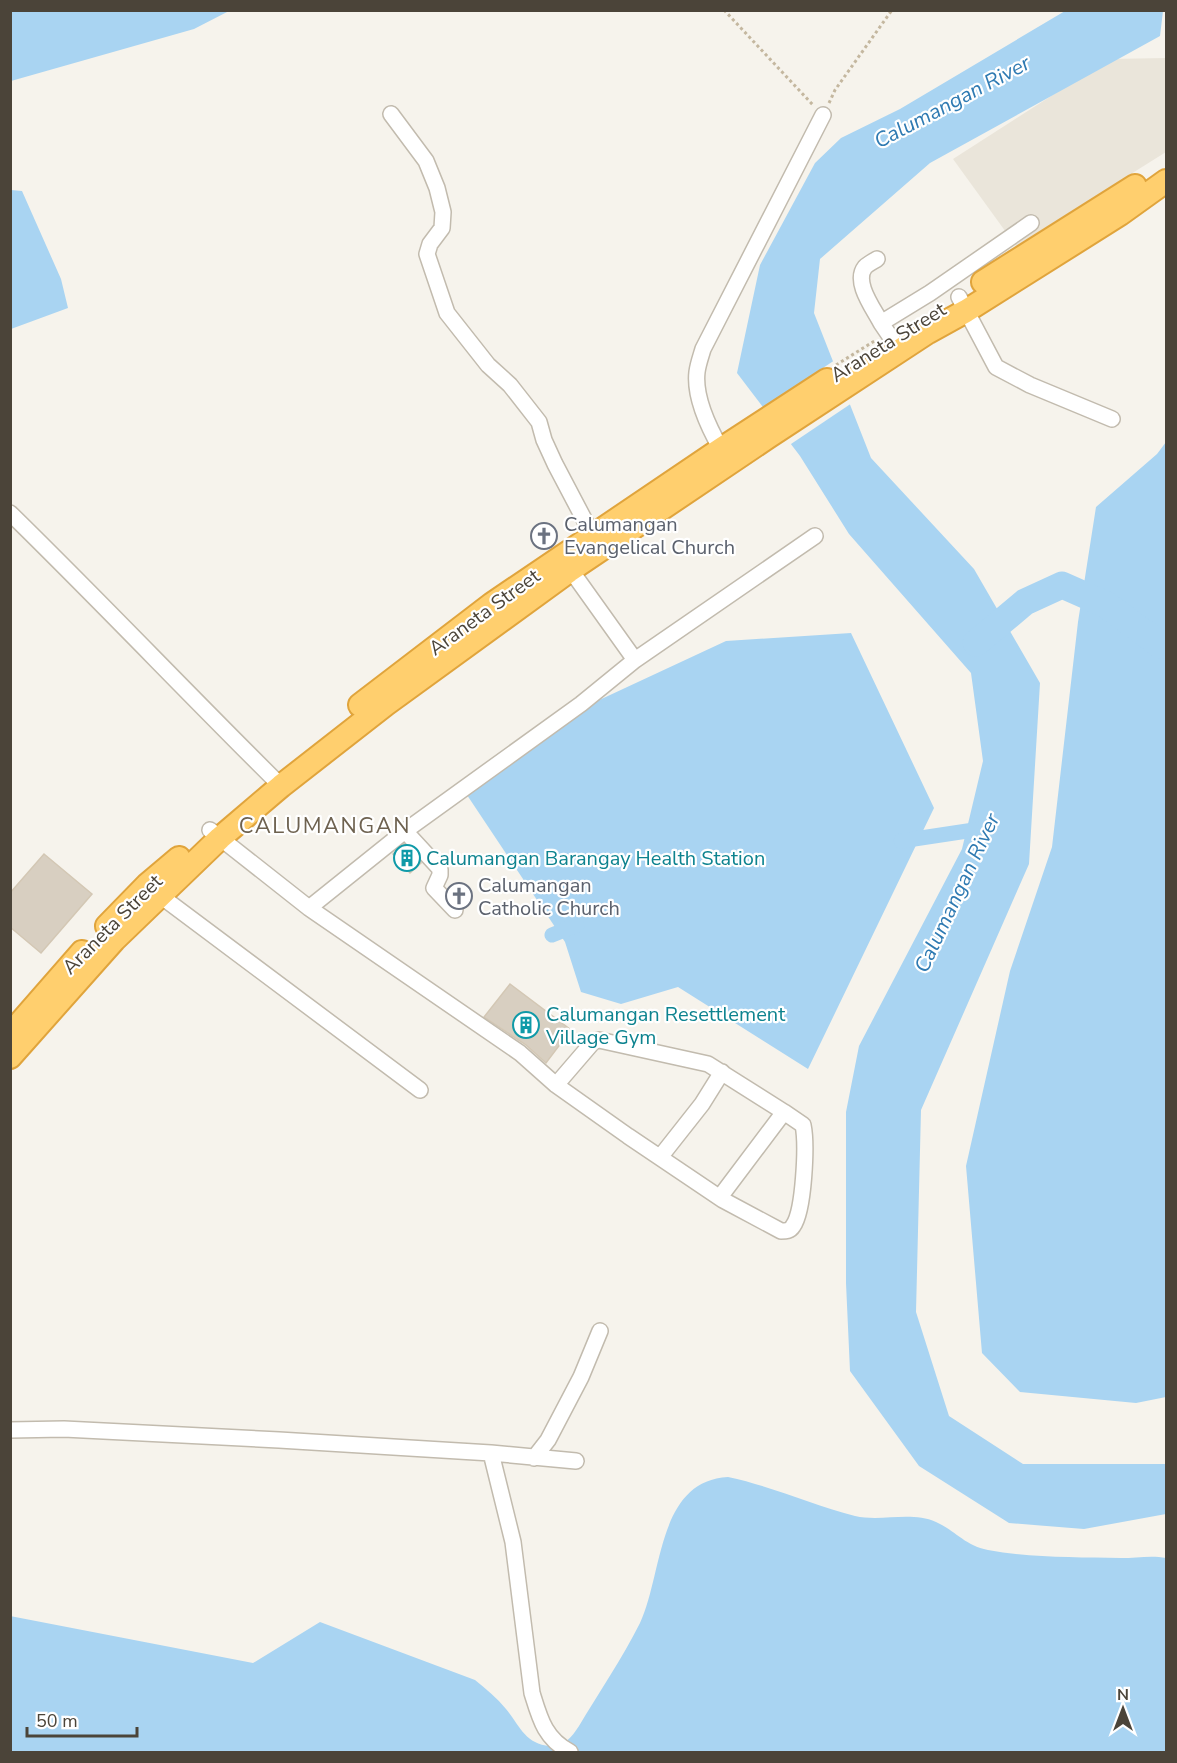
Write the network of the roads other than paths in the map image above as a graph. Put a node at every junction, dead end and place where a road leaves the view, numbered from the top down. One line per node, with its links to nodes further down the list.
1 (391, 114): 13 (street)
2 (823, 115): 10 (street)
3 (1164, 178): 6 (highway, Araneta Street)
4 (1031, 223): 7 (street)
5 (877, 259): 7 (street)
6 (963, 304): 7 (highway, Araneta Street); 8 (street)
7 (891, 338): 9 (highway, Araneta Street)
8 (1112, 419)
9 (764, 430): 10 (highway, Araneta Street); 13 (highway)
10 (721, 449): 13 (highway, Araneta Street)
11 (10, 513): 16 (street)
12 (815, 536): 15 (street)
13 (597, 543): 14 (highway)
14 (566, 564): 15 (street); 16 (highway)
15 (635, 660): 17 (street)
16 (270, 774): 18 (highway)
17 (405, 831): 20 (street); 21 (street)
18 (215, 834): 19 (highway); 20 (street)
19 (154, 890): 22 (highway, Araneta Street); 23 (highway); 26 (street)
20 (309, 908): 25 (street)
21 (455, 910)
22 (10, 1033)
23 (10, 1057)
24 (722, 1072): 25 (street); 27 (street); 28 (street)
25 (556, 1085): 28 (street)
26 (420, 1090)
27 (784, 1112): 29 (street); 29 (street)
28 (661, 1156): 29 (street)
29 (720, 1197)
30 (600, 1331): 33 (street)
31 (10, 1430): 32 (street)
32 (491, 1453): 33 (street); 35 (street)
33 (534, 1458): 34 (street)
34 (576, 1461)
35 (570, 1752)

